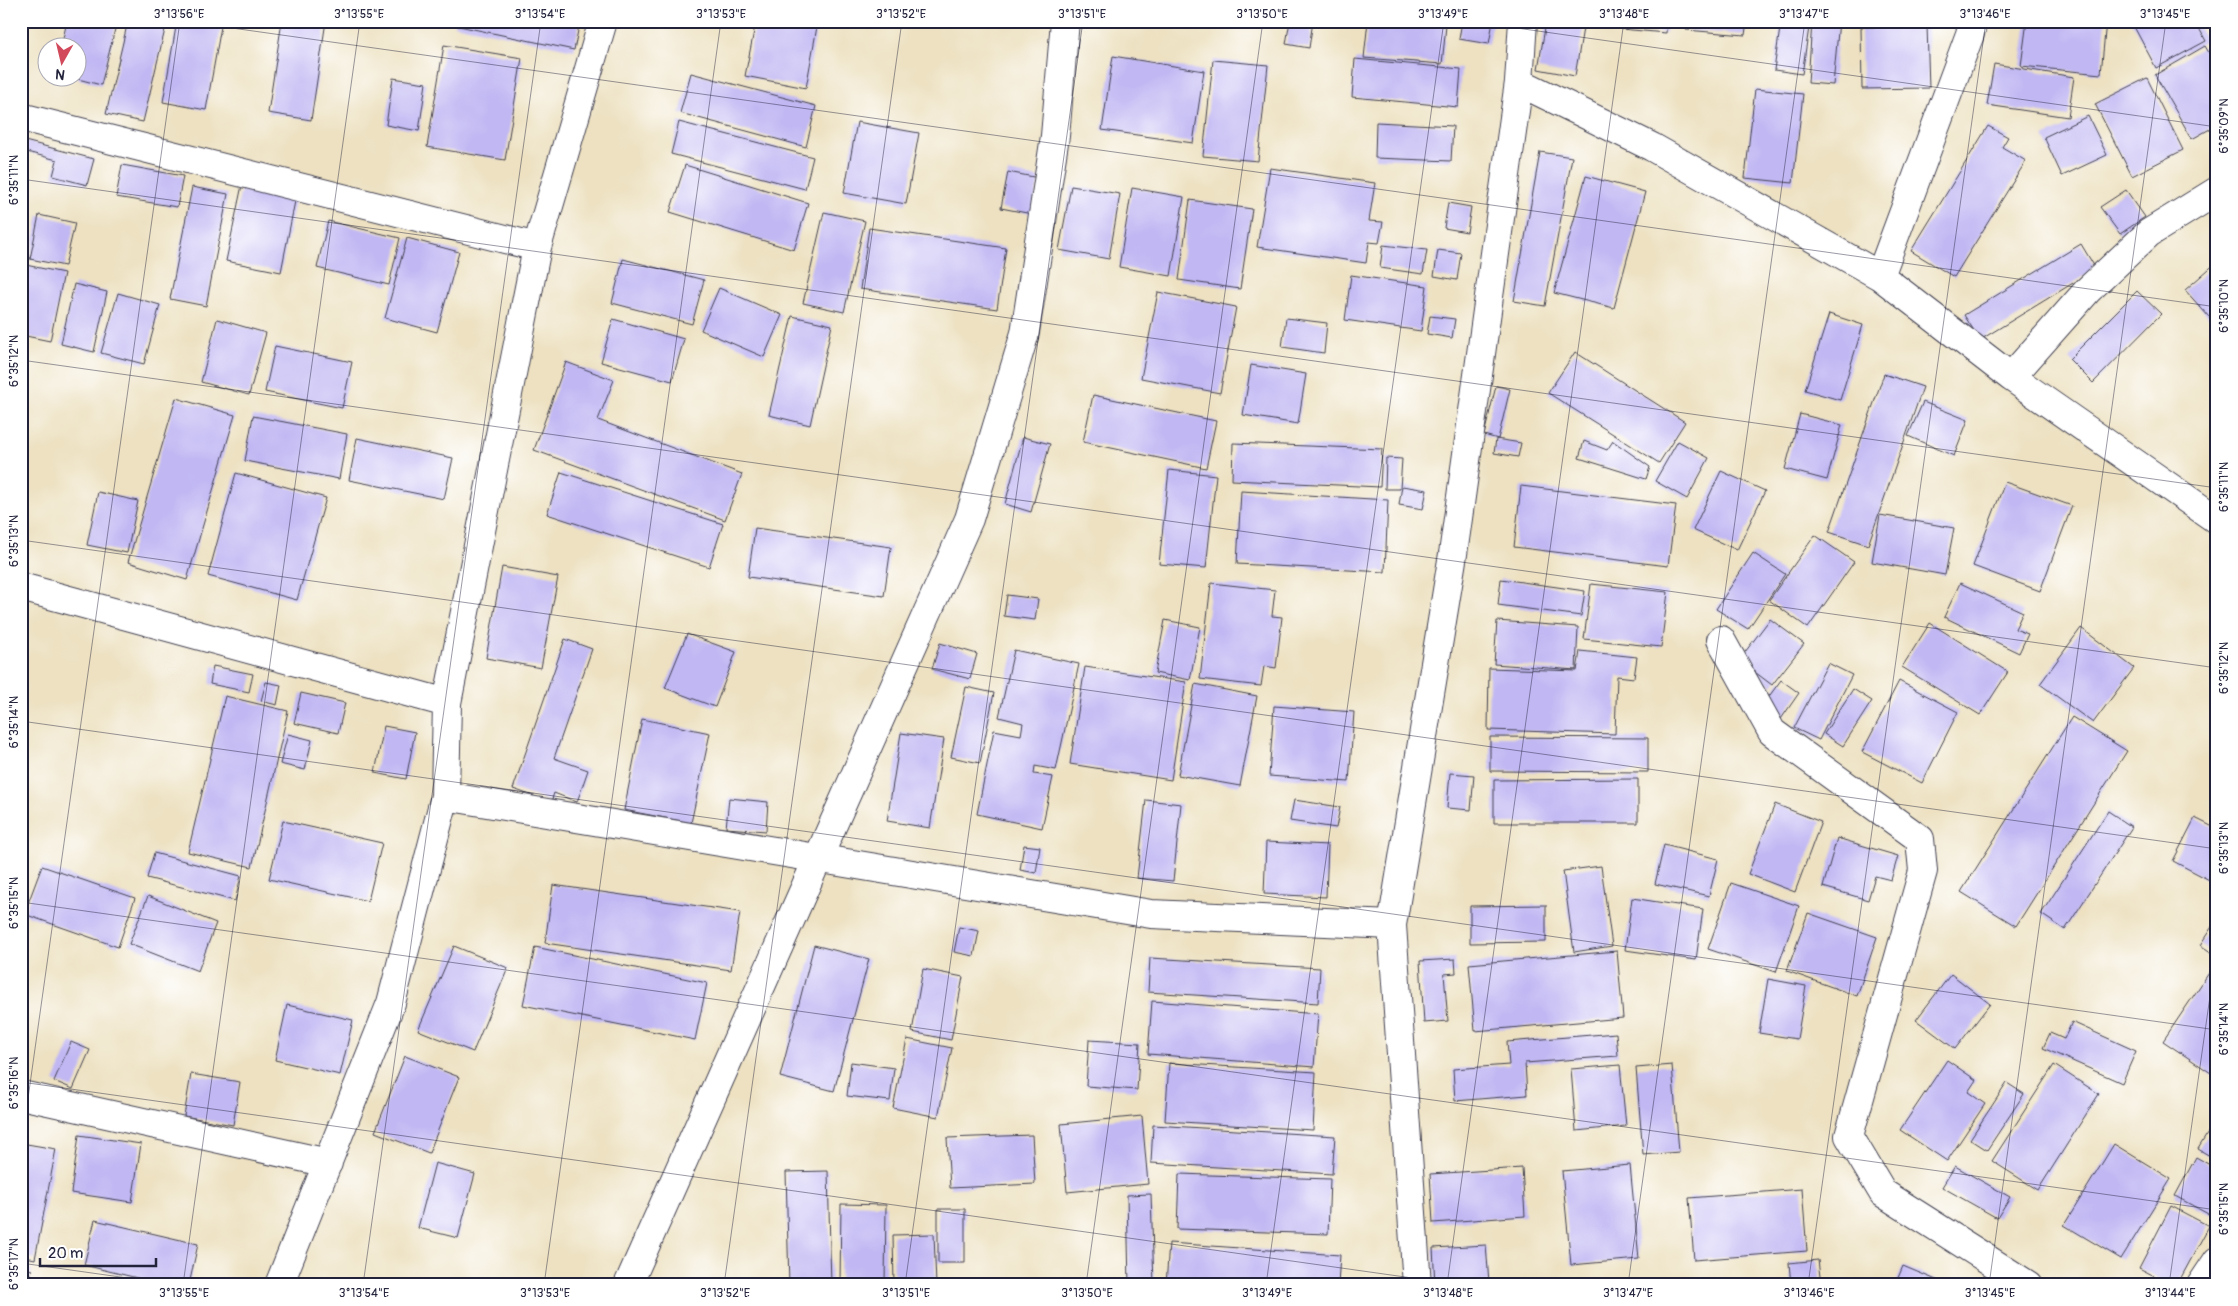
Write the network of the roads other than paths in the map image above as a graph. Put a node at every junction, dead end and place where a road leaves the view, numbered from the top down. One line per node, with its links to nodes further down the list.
1 (603, 21): 8 (street)
2 (1066, 21): 16 (street)
3 (1523, 21): 5 (street)
4 (1972, 21): 9 (street)
5 (1519, 82): 9 (street); 17 (street)
6 (21, 117): 8 (street)
7 (2217, 191): 10 (street)
8 (537, 247): 14 (street)
9 (1880, 276): 10 (street)
10 (2011, 377): 11 (street)
11 (2217, 520)
12 (21, 587): 14 (street)
13 (1721, 640): 24 (street)
14 (447, 703): 15 (street)
15 (445, 796): 16 (street); 19 (street)
16 (818, 858): 17 (street); 22 (street)
17 (1392, 925): 23 (street)
18 (21, 1096): 19 (street)
19 (328, 1163): 21 (street)
20 (2217, 1261): 25 (street)
21 (279, 1285)
22 (628, 1285)
23 (1417, 1285)
24 (2028, 1285)
25 (2201, 1285)

